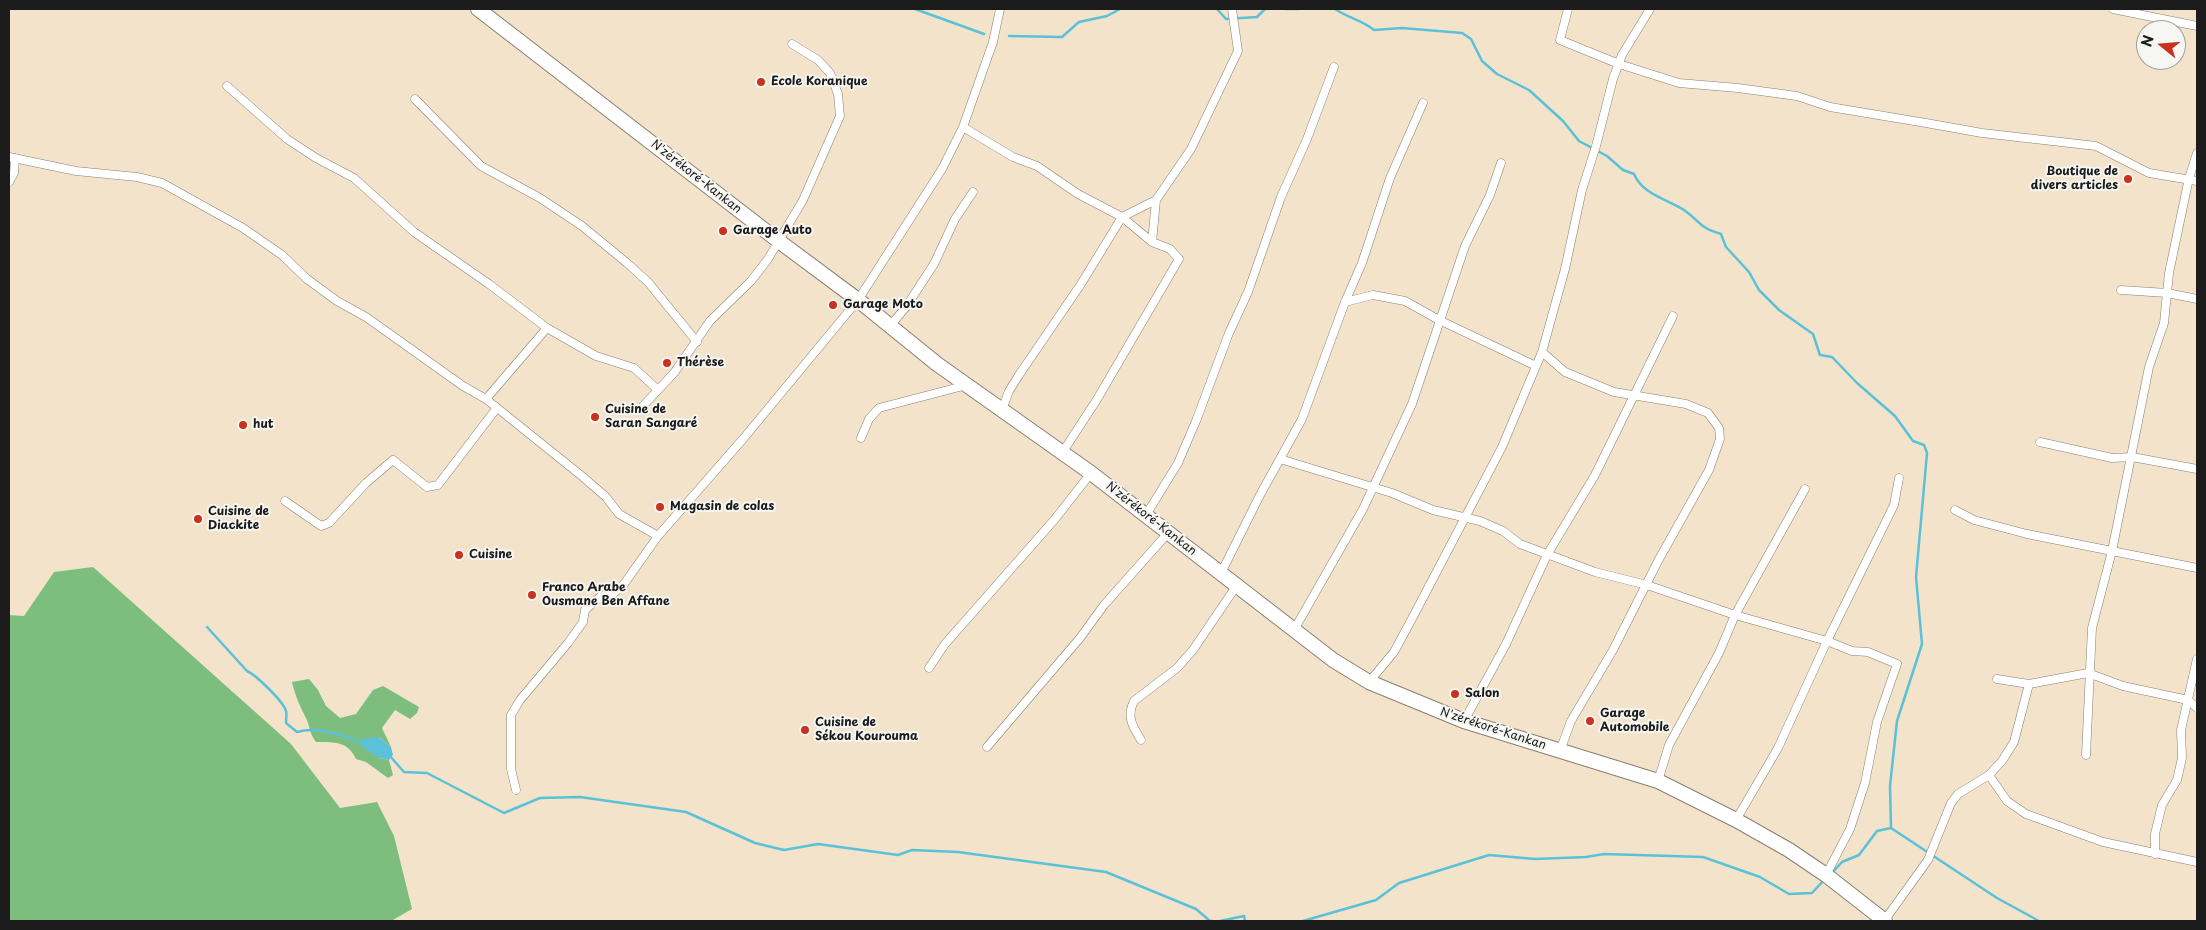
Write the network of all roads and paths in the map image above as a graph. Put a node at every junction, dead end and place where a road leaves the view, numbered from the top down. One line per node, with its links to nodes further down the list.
1 (478, 9): 23 (highway, N'zérékoré-Kankan)
2 (1000, 9): 14 (street)
3 (1232, 9): 21 (street)
4 (1568, 9): 9 (street)
5 (1650, 9): 9 (street)
6 (2113, 9): 7 (street)
7 (2197, 26)
8 (792, 44): 23 (street)
9 (1619, 64): 18 (street); 35 (street)
10 (1334, 67): 56 (street)
11 (227, 86): 33 (street)
12 (415, 99): 34 (street)
13 (1423, 103): 29 (street)
14 (964, 127): 22 (street); 28 (street)
15 (2197, 153): 18 (street)
16 (12, 158): 19 (street); 40 (street)
17 (1501, 163): 31 (street)
18 (2193, 180): 26 (street)
19 (9, 182)
20 (973, 192): 32 (street)
21 (1156, 200): 22 (street); 24 (street)
22 (1122, 217): 24 (street); 43 (street)
23 (780, 242): 28 (highway, N'zérékoré-Kankan); 34 (street)
24 (1152, 242): 46 (street)
25 (2121, 290): 26 (street)
26 (2167, 292): 27 (street); 47 (street)
27 (2197, 299)
28 (858, 300): 32 (highway, N'zérékoré-Kankan); 59 (street)
29 (1345, 302): 31 (street); 48 (street)
30 (1673, 316): 39 (street)
31 (1439, 320): 36 (street); 52 (street)
32 (889, 326): 37 (highway, N'zérékoré-Kankan)
33 (546, 328): 38 (street); 40 (street)
34 (697, 342): 38 (street)
35 (1542, 352): 36 (street); 39 (street)
36 (1536, 366): 57 (street)
37 (967, 385): 43 (highway, N'zérékoré-Kankan); 44 (street)
38 (658, 390): 41 (street)
39 (1634, 397): 61 (street); 65 (street)
40 (486, 399): 42 (street)
41 (641, 408)
42 (496, 409): 54 (street); 59 (street)
43 (1002, 410): 46 (highway, N'zérékoré-Kankan)
44 (861, 438)
45 (2040, 442): 47 (street)
46 (1062, 453): 50 (highway, N'zérékoré-Kankan)
47 (2132, 457): 49 (street); 60 (street)
48 (1280, 459): 52 (street); 63 (street)
49 (2197, 469)
50 (1091, 473): 56 (highway, N'zérékoré-Kankan); 70 (street)
51 (1899, 478): 68 (street)
52 (1373, 487): 57 (street); 67 (street)
53 (1805, 489): 66 (street)
54 (285, 501)
55 (1955, 510): 60 (street)
56 (1146, 515): 58 (highway, N'zérékoré-Kankan)
57 (1466, 516): 61 (street); 73 (street)
58 (1168, 533): 63 (highway, N'zérékoré-Kankan); 79 (street)
59 (658, 536): 84 (street)
60 (2112, 551): 62 (street); 71 (street)
61 (1547, 555): 65 (street); 77 (street)
62 (2197, 568)
63 (1222, 574): 64 (highway, N'zérékoré-Kankan)
64 (1237, 585): 67 (highway, N'zérékoré-Kankan); 78 (street)
65 (1647, 585): 66 (street); 80 (street)
66 (1735, 614): 68 (street); 83 (street)
67 (1294, 630): 73 (highway, N'zérékoré-Kankan)
68 (1827, 641): 85 (street); 88 (street)
69 (2197, 659): 75 (street)
70 (929, 668)
71 (2088, 673): 74 (street); 75 (street); 81 (street)
72 (1997, 679): 74 (street)
73 (1369, 682): 77 (highway, N'zérékoré-Kankan)
74 (2029, 684): 82 (street)
75 (2188, 700): 76 (street); 86 (street)
76 (2197, 708)
77 (1464, 721): 80 (highway, N'zérékoré-Kankan)
78 (1141, 740)
79 (987, 747)
80 (1560, 751): 83 (highway, N'zérékoré-Kankan)
81 (2086, 754)
82 (1989, 775): 86 (street); 89 (street)
83 (1658, 781): 85 (highway, N'zérékoré-Kankan)
84 (516, 790)
85 (1736, 820): 88 (highway, N'zérékoré-Kankan)
86 (2155, 854): 87 (street)
87 (2197, 862)
88 (1826, 874): 89 (highway, N'zérékoré-Kankan)
89 (1884, 921)

